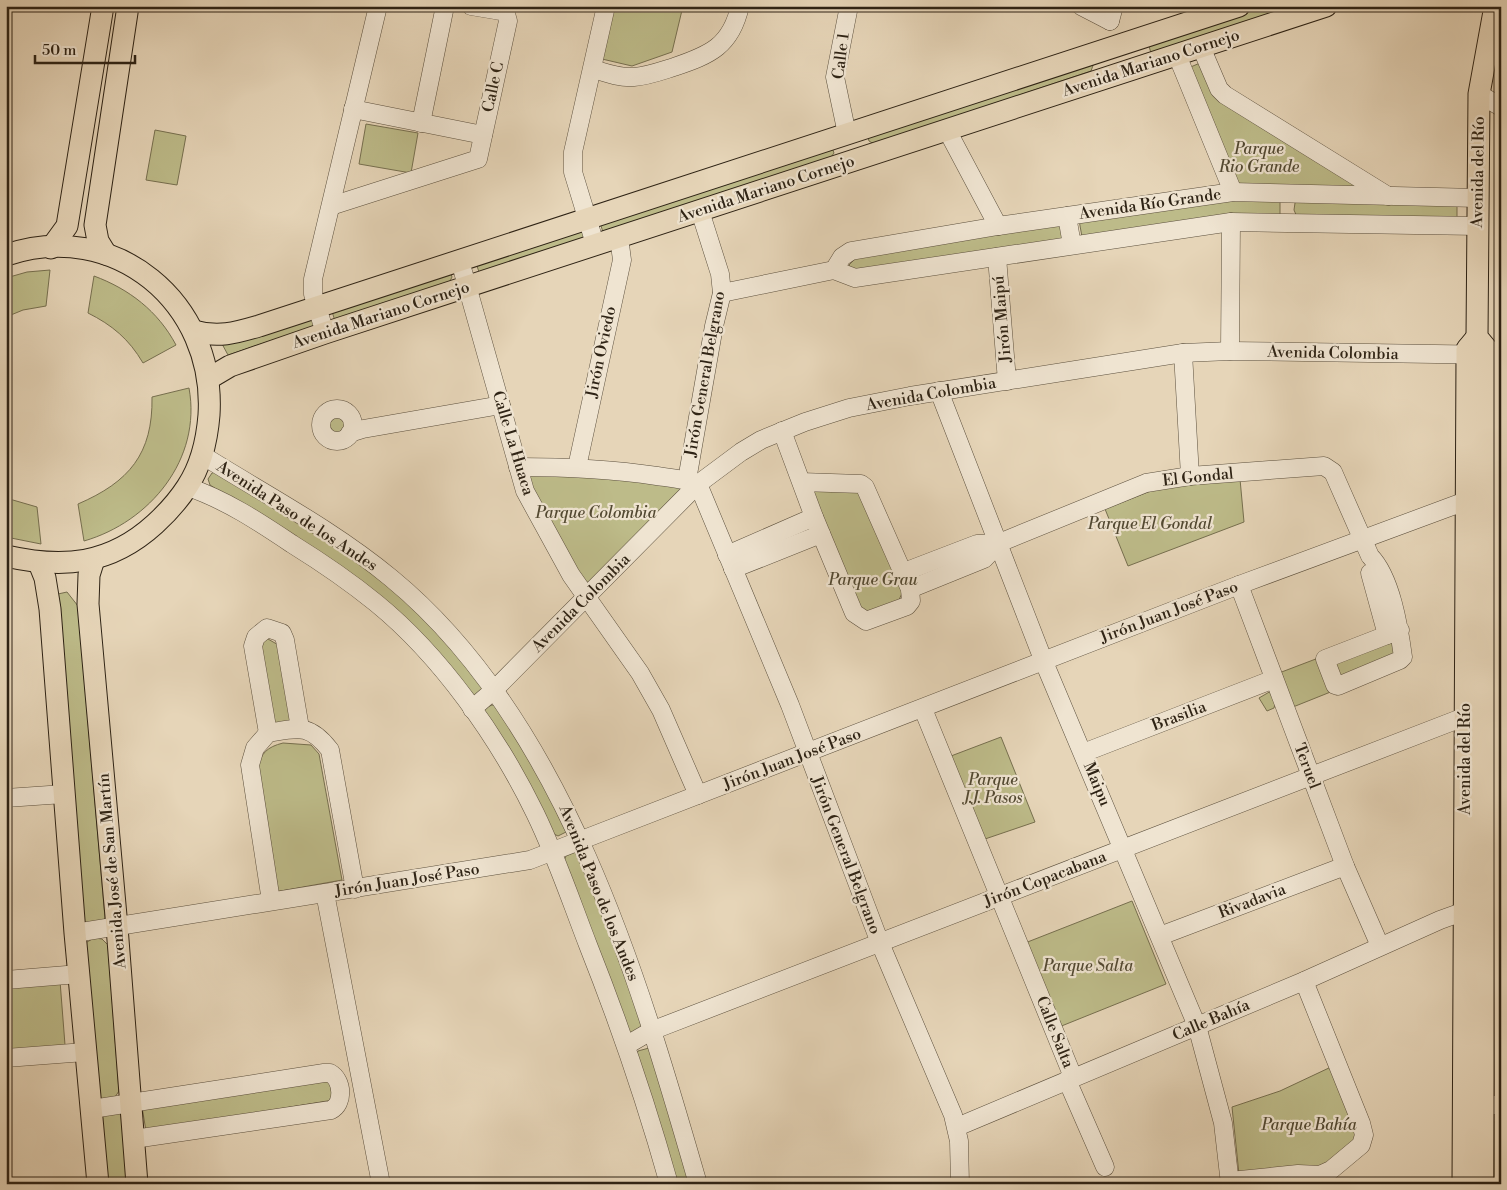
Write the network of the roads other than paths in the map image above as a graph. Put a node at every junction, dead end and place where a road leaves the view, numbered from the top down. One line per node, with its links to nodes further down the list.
1 (103, 6): 43 (main road)
2 (128, 6): 44 (main road)
3 (378, 6): 22 (street)
4 (445, 6): 23 (street)
5 (471, 6): 26 (street, Calle C)
6 (606, 6): 18 (street)
7 (740, 6): 18 (street)
8 (849, 6): 25 (street, Calle 1)
9 (1081, 6): 13 (street)
10 (1239, 6): 14 (main road, Avenida Mariano Cornejo)
11 (1326, 6): 15 (main road, Avenida Mariano Cornejo)
12 (1496, 7): 20 (main road, Avenida del Río)
13 (1112, 14): 14 (street)
14 (1118, 46): 17 (main road); 19 (main road); 25 (main road, Avenida Mariano Cornejo)
15 (1201, 47): 16 (main road, Avenida Mariano Cornejo); 30 (street)
16 (1177, 55): 17 (main road, Avenida Mariano Cornejo); 28 (street)
17 (1140, 67): 19 (main road, Avenida Mariano Cornejo)
18 (593, 69): 35 (street)
19 (1113, 76): 24 (main road, Avenida Mariano Cornejo)
20 (1479, 94): 21 (street); 31 (main road, Avenida del Río)
21 (1501, 107)
22 (353, 109): 23 (street); 32 (street)
23 (421, 123): 26 (street)
24 (947, 130): 27 (main road, Avenida Mariano Cornejo); 38 (street)
25 (849, 134): 27 (main road); 35 (main road, Avenida Mariano Cornejo)
26 (483, 135): 32 (street, Calle C)
27 (858, 159): 33 (main road, Avenida Mariano Cornejo)
28 (1233, 192): 29 (street, Avenida Río Grande); 34 (street, Avenida Río Grande)
29 (1288, 194): 30 (street, Avenida Río Grande); 36 (street)
30 (1389, 197): 31 (street, Avenida Río Grande)
31 (1478, 198): 39 (main road, Avenida del Río)
32 (331, 206): 51 (street)
33 (700, 210): 40 (main road, Avenida Mariano Cornejo); 50 (street, Jirón General Belgrano)
34 (1067, 216): 38 (street, Avenida Río Grande); 42 (street)
35 (587, 219): 41 (street); 47 (main road, Avenida Mariano Cornejo)
36 (1288, 221): 37 (street, Avenida Río Grande); 39 (street, Avenida Río Grande)
37 (1231, 222): 42 (street, Avenida Río Grande); 54 (street)
38 (998, 226): 48 (street, Avenida Río Grande)
39 (1478, 226): 55 (main road, Avenida del Río)
40 (619, 237): 41 (main road, Avenida Mariano Cornejo); 65 (street, Jirón Oviedo)
41 (596, 244): 49 (main road, Avenida Mariano Cornejo)
42 (1072, 245): 46 (street, Avenida Río Grande)
43 (51, 248): 44 (main road); 45 (main road)
44 (106, 254): 52 (main road)
45 (6, 255)
46 (996, 257): 48 (street, Avenida Río Grande); 58 (street, Jirón Maipú)
47 (460, 261): 49 (street, Calle La Huaca); 51 (main road, Avenida Mariano Cornejo)
48 (834, 270): 50 (street, Avenida Río Grande)
49 (468, 286): 53 (main road, Avenida Mariano Cornejo); 60 (street, Calle La Huaca)
50 (722, 293): 67 (street, Jirón General Belgrano)
51 (317, 307): 52 (main road, Avenida Mariano Cornejo); 53 (street)
52 (194, 331): 57 (main road)
53 (325, 333): 57 (main road, Avenida Mariano Cornejo)
54 (1230, 351): 55 (street, Avenida Colombia); 56 (street, Avenida Colombia)
55 (1483, 351): 70 (main road, Avenida del Río)
56 (1183, 353): 58 (street, Avenida Colombia); 66 (street)
57 (208, 379): 63 (main road)
58 (1006, 381): 59 (street, Avenida Colombia)
59 (939, 391): 62 (street, Avenida Colombia); 75 (street, Maipu)
60 (501, 405): 61 (street); 64 (street, Calle La Huaca)
61 (355, 428)
62 (782, 431): 67 (street, Avenida Colombia); 68 (street)
63 (202, 455): 69 (main road); 87 (street, Avenida Paso de los Andes)
64 (518, 467): 65 (street, Jirón General Belgrano); 83 (street, Calle La Huaca)
65 (577, 467): 67 (street, Jirón General Belgrano)
66 (1190, 476): 74 (street, El Gondal); 75 (street, El Gondal)
67 (692, 482): 78 (street, Jirón General Belgrano); 83 (street, Avenida Colombia)
68 (801, 482): 71 (street); 80 (street)
69 (188, 486): 77 (main road); 89 (street, Avenida Paso de los Andes)
70 (1476, 501): 72 (main road, Avenida del Río); 74 (street, Jirón Juan José Paso); 91 (main road, Avenida del Río)
71 (814, 517): 73 (street); 78 (street)
72 (1494, 530): 88 (main road, Avenida del Río)
73 (821, 534): 78 (street); 82 (street)
74 (1364, 538): 81 (street, Jirón Juan José Paso); 84 (street, El Gondal)
75 (999, 543): 80 (street, El Gondal); 82 (street, El Gondal); 85 (street, Maipu)
76 (6, 556): 79 (main road)
77 (94, 559): 79 (main road); 110 (main road, Avenida José de San Martín)
78 (730, 562): 94 (street, Jirón General Belgrano)
79 (39, 563): 97 (main road)
80 (904, 572): 82 (street)
81 (1239, 585): 85 (street, Jirón Juan José Paso); 86 (street, Teruel)
82 (910, 590)
83 (586, 598): 87 (street, Avenida Colombia); 98 (street, Calle La Huaca)
84 (1394, 633): 84 (street, El Gondal)
85 (1044, 662): 90 (street, Jirón Juan José Paso); 95 (street, Maipu)
86 (1274, 679): 95 (street, Brasilia); 96 (street, Teruel)
87 (494, 690): 89 (street, Avenida Colombia); 100 (street, Avenida Paso de los Andes)
88 (1493, 707): 101 (main road, Avenida del Río)
89 (472, 709): 103 (street, Avenida Paso de los Andes)
90 (923, 709): 94 (street, Jirón Juan José Paso); 107 (street, Calle Salta)
91 (1464, 717): 96 (street, Jirón Copacabana); 101 (main road, Avenida del Río)
92 (300, 728): 93 (street); 93 (street); 105 (street)
93 (268, 733): 108 (street)
94 (807, 752): 98 (street, Jirón Juan José Paso); 113 (street, Jirón General Belgrano)
95 (1084, 753): 102 (street, Maipu)
96 (1311, 776): 102 (street, Jirón Copacabana); 104 (street, Teruel)
97 (64, 794): 99 (street); 111 (main road)
98 (698, 795): 100 (street, Jirón Juan José Paso)
99 (6, 798)
100 (581, 842): 103 (street, Jirón Juan José Paso); 119 (street, Avenida Paso de los Andes)
101 (1484, 843): 109 (main road, Avenida del Río); 125 (main road, Avenida del Río)
102 (1124, 848): 107 (street, Jirón Copacabana); 112 (street, Maipu)
103 (553, 852): 105 (street, Jirón Juan José Paso); 120 (street, Avenida Paso de los Andes)
104 (1345, 866): 112 (street, Rivadavia); 114 (street, Teruel)
105 (355, 888): 106 (street, Jirón Juan José Paso)
106 (325, 893): 108 (street, Jirón Juan José Paso); 135 (street)
107 (1000, 896): 113 (street, Jirón Copacabana); 123 (street, Calle Salta)
108 (271, 901): 110 (street, Jirón Juan José Paso)
109 (1465, 911): 114 (street, Calle Bahía); 125 (main road, Avenida del Río)
110 (117, 926): 111 (street, Jirón Juan José Paso); 124 (main road, Avenida José de San Martín)
111 (75, 933): 115 (main road)
112 (1160, 936): 118 (street, Maipu)
113 (880, 943): 119 (street, Jirón Copacabana); 127 (street, Jirón General Belgrano)
114 (1380, 946): 117 (street, Calle Bahía)
115 (79, 974): 116 (street); 121 (main road)
116 (6, 980)
117 (1304, 981): 118 (street, Calle Bahía); 132 (street)
118 (1197, 1026): 123 (street, Calle Bahía); 132 (street, Maipu)
119 (651, 1031): 120 (street, Jirón Copacabana); 128 (street, Avenida Paso de los Andes)
120 (627, 1045): 130 (street, Avenida Paso de los Andes)
121 (85, 1052): 122 (street); 126 (main road)
122 (6, 1058)
123 (1070, 1078): 127 (street, Calle Bahía); 131 (street, Calle Salta)
124 (131, 1103): 126 (street); 129 (main road, Avenida José de San Martín); 129 (street)
125 (1482, 1105): 139 (main road, Avenida del Río); 140 (main road, Avenida del Río)
126 (92, 1109): 133 (main road)
127 (957, 1128): 138 (street, Jirón General Belgrano)
128 (684, 1134): 130 (street); 137 (street, Avenida Paso de los Andes)
129 (134, 1139): 134 (main road, Avenida José de San Martín)
130 (657, 1143): 136 (street, Avenida Paso de los Andes)
131 (1105, 1168)
132 (1230, 1182)
133 (98, 1184)
134 (137, 1184)
135 (382, 1184)
136 (668, 1184)
137 (698, 1184)
138 (960, 1184)
139 (1463, 1184)
140 (1483, 1184)

